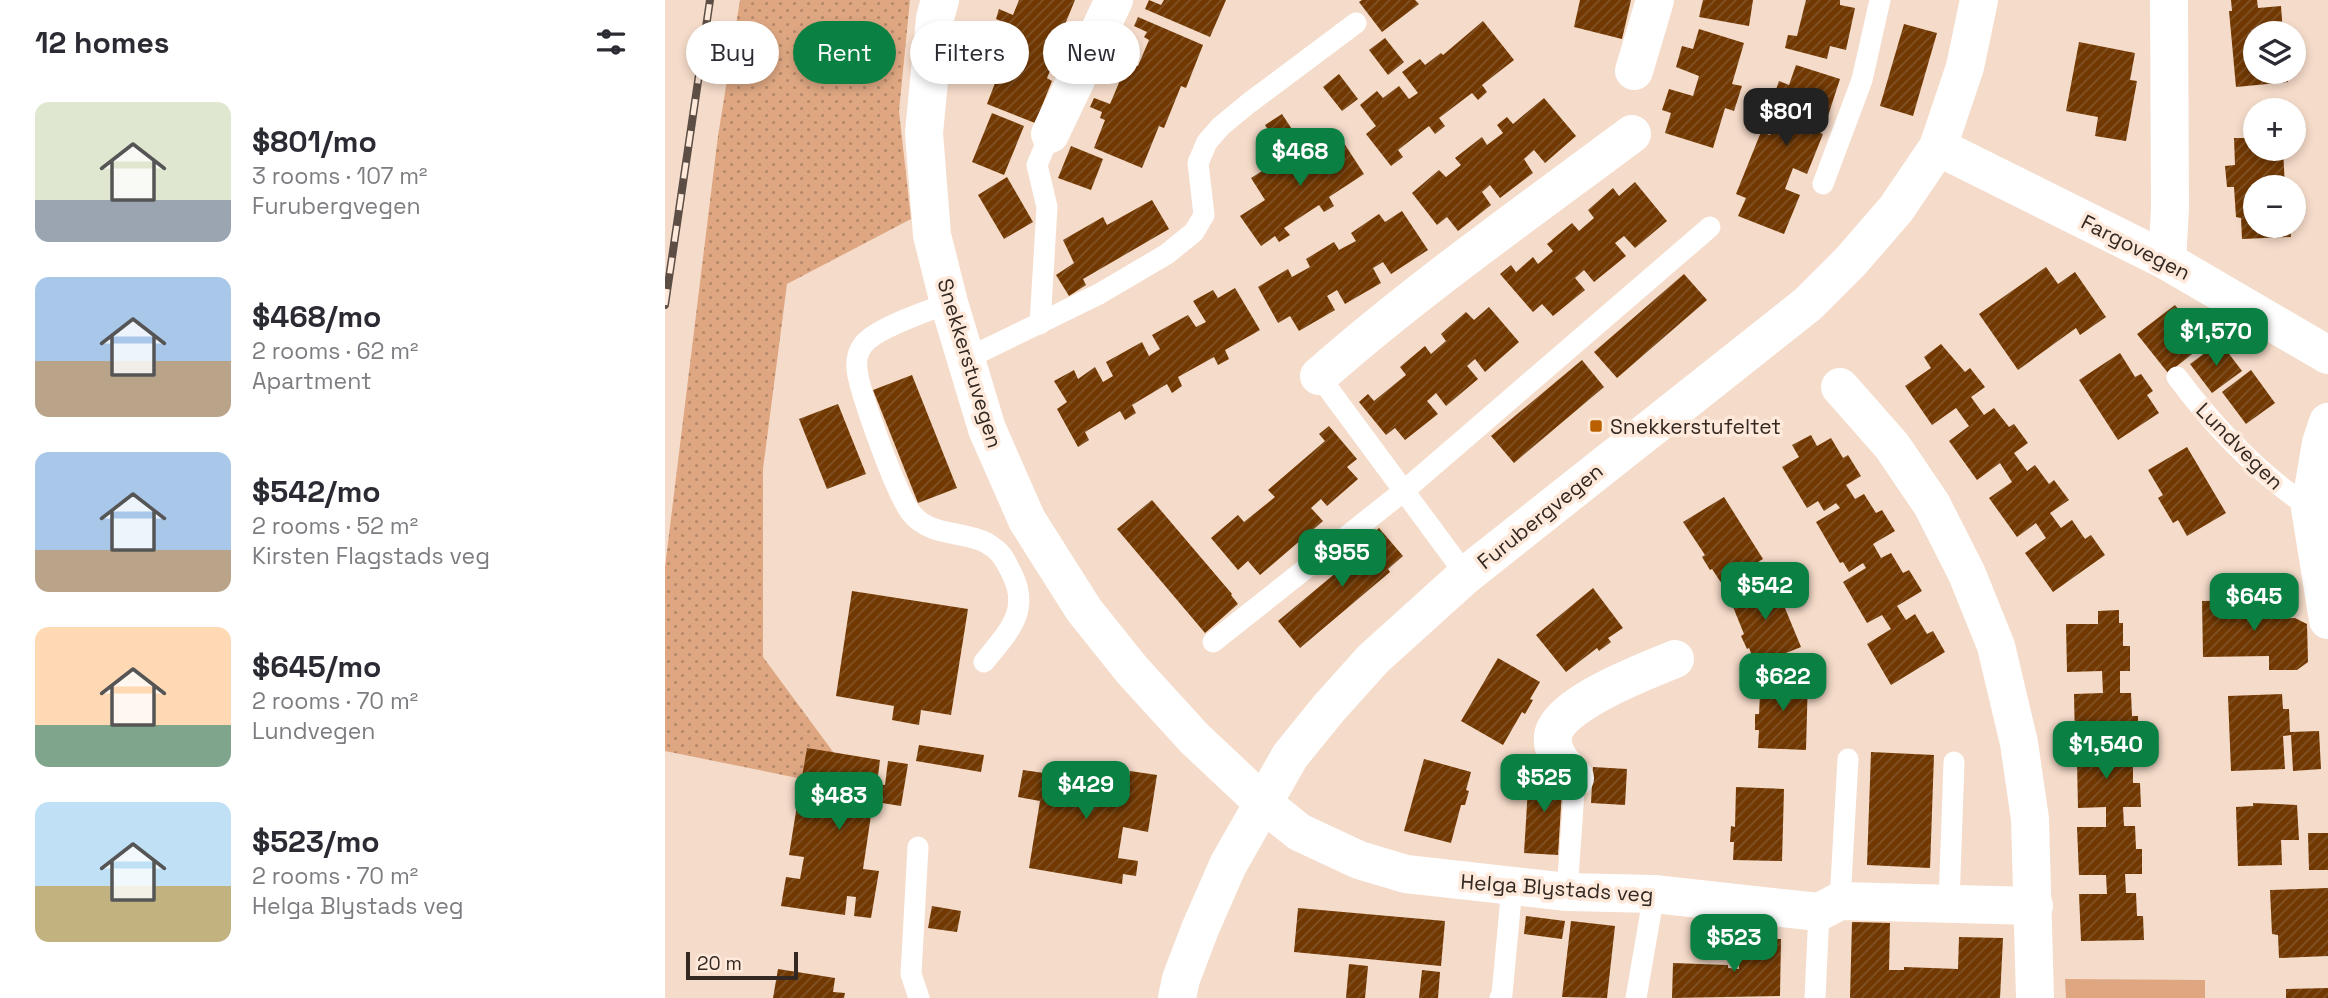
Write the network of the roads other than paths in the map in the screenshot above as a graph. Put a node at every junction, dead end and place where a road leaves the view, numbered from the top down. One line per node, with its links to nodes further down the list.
1 (940, 0): 15 (street, Snekkerstuvegen)
2 (1114, 0): 9 (street)
3 (1655, 0): 8 (street)
4 (1880, 0): 12 (lane)
5 (1979, 0): 11 (street, Furubergvegen)
6 (2169, 0): 14 (street)
7 (1356, 23): 16 (lane)
8 (1634, 71)
9 (1050, 134): 16 (lane)
10 (1632, 134): 19 (street)
11 (1938, 148): 14 (street, Fargovegen); 25 (street, Furubergvegen)
12 (1823, 184)
13 (1710, 227): 23 (lane)
14 (2167, 261): 17 (street, Fargovegen)
15 (949, 303): 18 (street, Snekkerstuvegen); 29 (lane)
16 (1040, 324): 18 (lane)
17 (2328, 355)
18 (965, 359): 33 (street, Snekkerstuvegen)
19 (1319, 376): 23 (lane)
20 (2177, 377): 24 (lane, Lundvegen)
21 (1840, 387): 40 (street)
22 (2328, 422): 24 (street, Lundvegen)
23 (1405, 490): 25 (lane); 27 (lane)
24 (2310, 508): 26 (street, Lundvegen)
25 (1466, 575): 33 (street, Furubergvegen)
26 (2328, 620)
27 (1213, 642)
28 (1675, 659): 32 (street)
29 (984, 662)
30 (1848, 759): 39 (lane)
31 (1954, 762): 38 (lane)
32 (1575, 778): 36 (lane)
33 (1263, 803): 35 (street, Helga Blystads veg); 42 (street, Furubergvegen)
34 (918, 847): 41 (lane)
35 (1512, 887): 36 (street, Helga Blystads veg); 43 (lane)
36 (1567, 892): 37 (street, Helga Blystads veg)
37 (1654, 894): 39 (street, Helga Blystads veg); 44 (lane)
38 (1949, 904): 39 (street, Helga Blystads veg); 40 (street, Helga Blystads veg)
39 (1830, 906): 45 (lane)
40 (2034, 906): 46 (street)
41 (919, 998)
42 (1177, 998)
43 (1500, 998)
44 (1636, 998)
45 (1815, 998)
46 (2035, 998)

